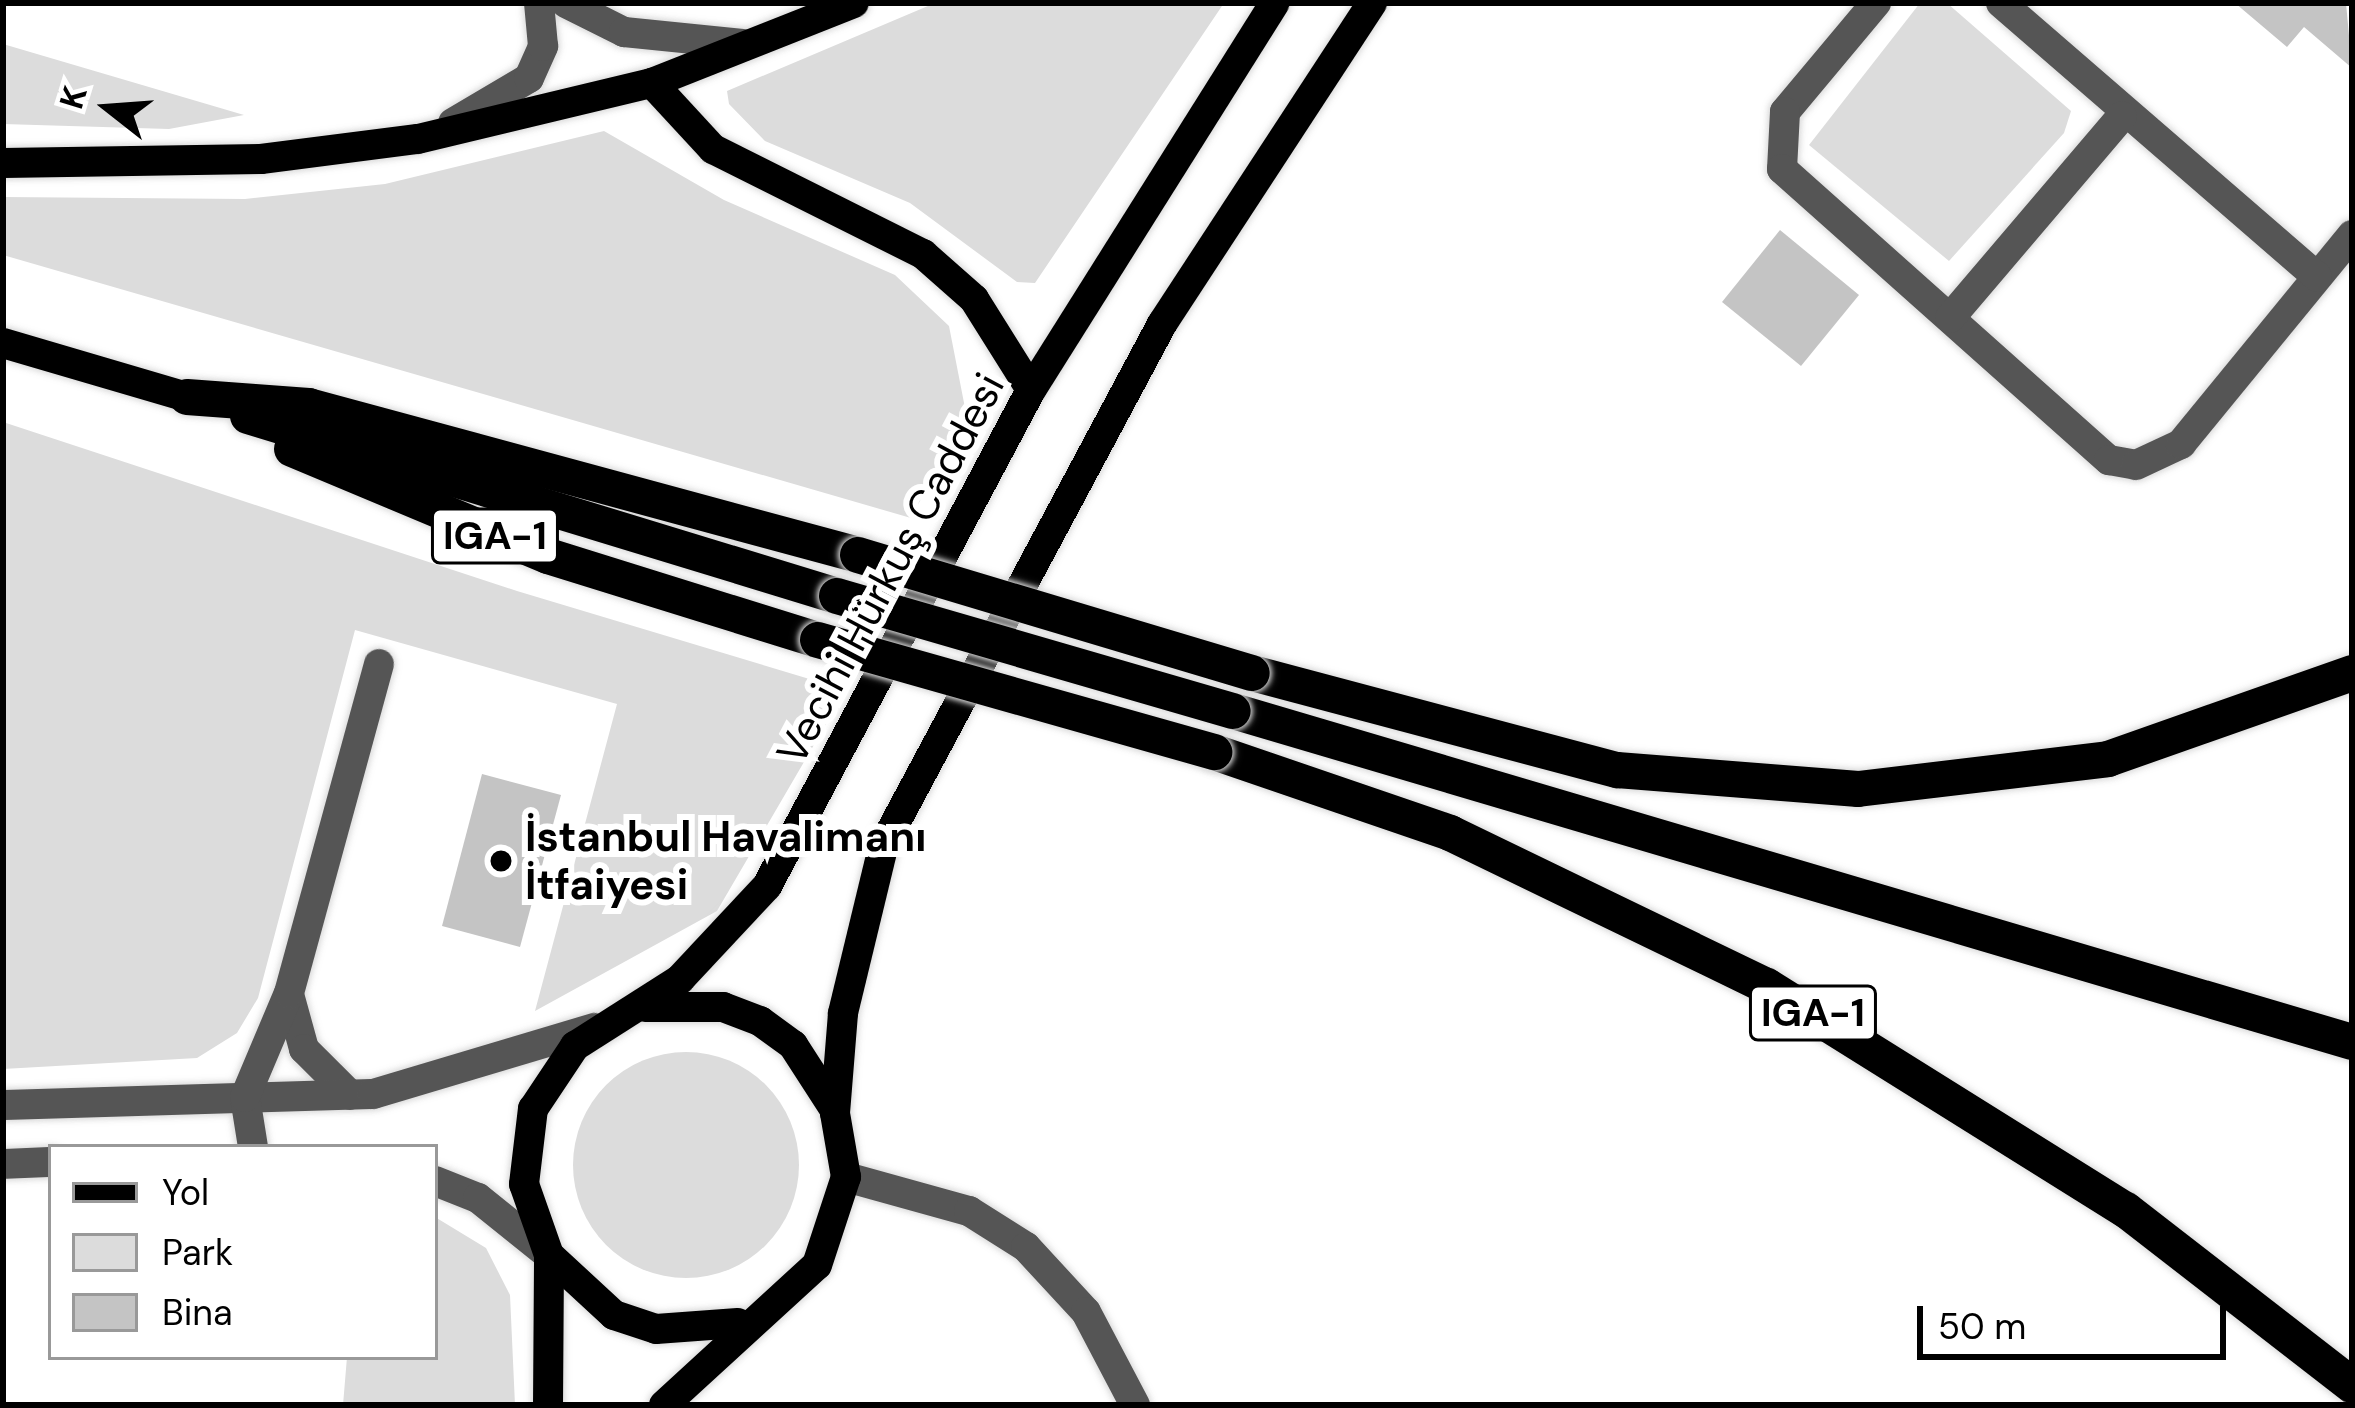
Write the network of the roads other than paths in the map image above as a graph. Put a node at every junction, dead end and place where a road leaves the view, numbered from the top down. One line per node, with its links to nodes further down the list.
1 (539, 3): 11 (street)
2 (566, 3): 8 (street)
3 (854, 3): 8 (main road)
4 (1275, 3): 17 (main road, Vecihi Hürkuş Caddesi)
5 (1372, 3): 27 (main road)
6 (1876, 3): 15 (street)
7 (2001, 3): 10 (street)
8 (771, 40): 9 (main road)
9 (652, 83): 11 (main road); 17 (main road)
10 (2122, 116): 14 (street); 15 (street)
11 (418, 140): 12 (main road)
12 (3, 163)
13 (2352, 235): 14 (street)
14 (2317, 277): 15 (street)
15 (1950, 318)
16 (3, 343): 18 (main road)
17 (1031, 390): 22 (main road, Vecihi Hürkuş Caddesi)
18 (187, 397): 20 (highway, bridge); 23 (highway, bridge); 35 (highway, IGA-1, bridge)
19 (379, 664): 21 (street)
20 (2352, 673)
21 (289, 993): 24 (street); 25 (street)
22 (606, 1023): 24 (street); 27 (main road); 33 (main road, Vecihi Hürkuş Caddesi)
23 (2352, 1042)
24 (350, 1095): 25 (street)
25 (245, 1097): 26 (street); 28 (street)
26 (3, 1105)
27 (835, 1113): 31 (main road)
28 (253, 1144)
29 (48, 1162): 30 (street)
30 (3, 1164)
31 (846, 1177): 34 (main road); 38 (street)
32 (438, 1182): 33 (street)
33 (549, 1255): 34 (main road); 36 (main road, Vecihi Hürkuş Caddesi)
34 (744, 1322): 37 (main road)
35 (2352, 1385)
36 (548, 1405)
37 (664, 1405)
38 (1135, 1405)

